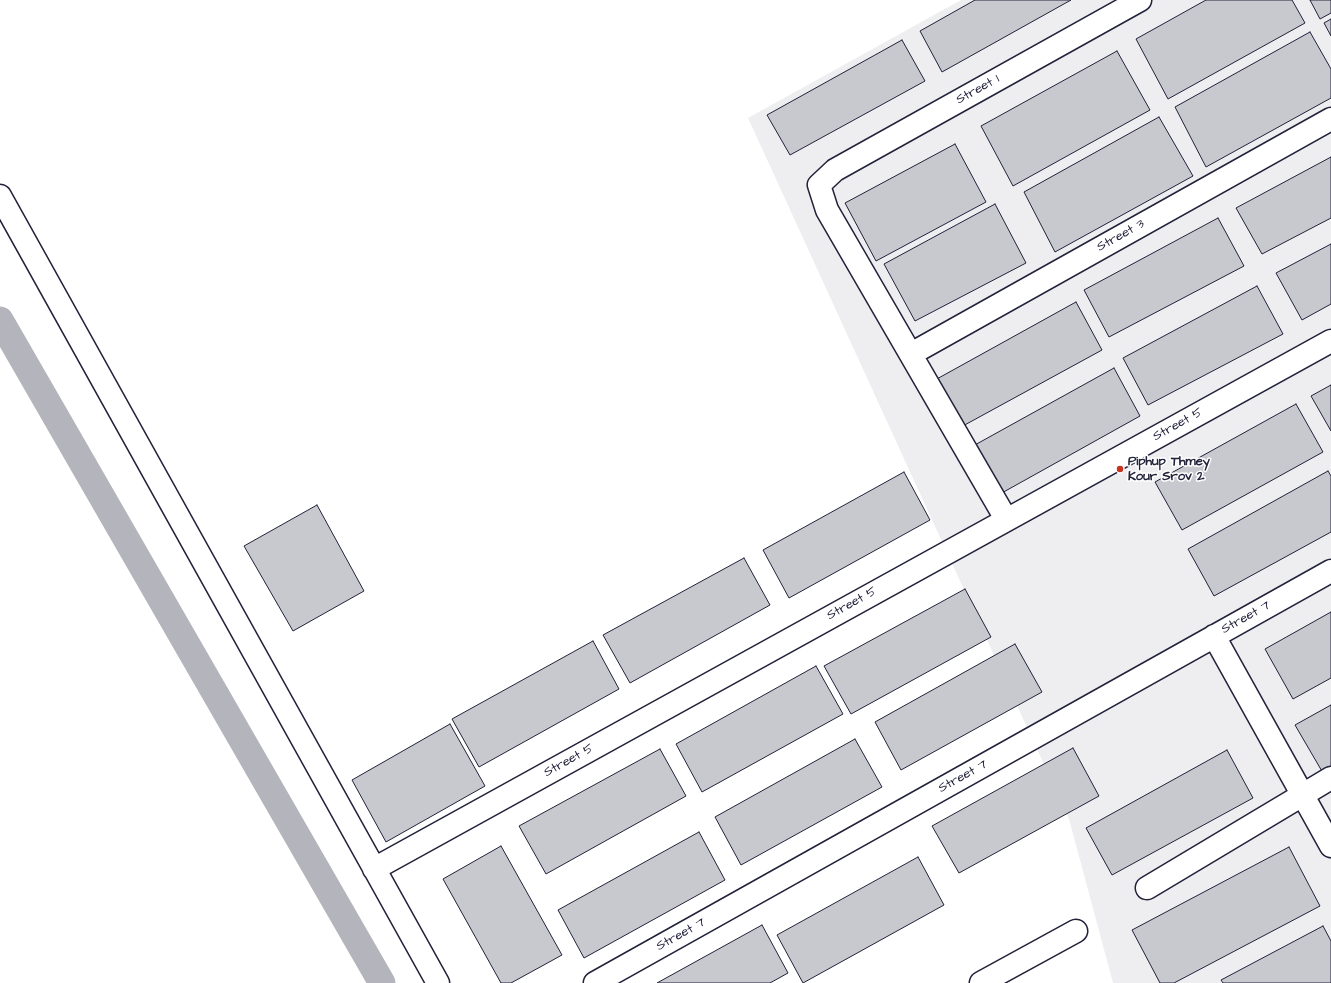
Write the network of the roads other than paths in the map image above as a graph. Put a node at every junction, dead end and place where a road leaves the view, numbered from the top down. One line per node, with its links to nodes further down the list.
1 (1140, 0): 5 (street, Street 1)
2 (1331, 119): 5 (street, Street 3)
3 (0, 196): 12 (street)
4 (1331, 340): 6 (street, Street 5)
5 (911, 354): 6 (street)
6 (1006, 520): 12 (street, Street 5)
7 (1331, 571): 8 (street, Street 7)
8 (1214, 636): 10 (street); 16 (street, Street 7)
9 (1331, 778): 10 (street)
10 (1302, 794): 11 (street); 13 (street)
11 (1331, 846)
12 (374, 868): 15 (street)
13 (1147, 888)
14 (1076, 931): 17 (street)
15 (438, 983)
16 (595, 983)
17 (981, 983)

